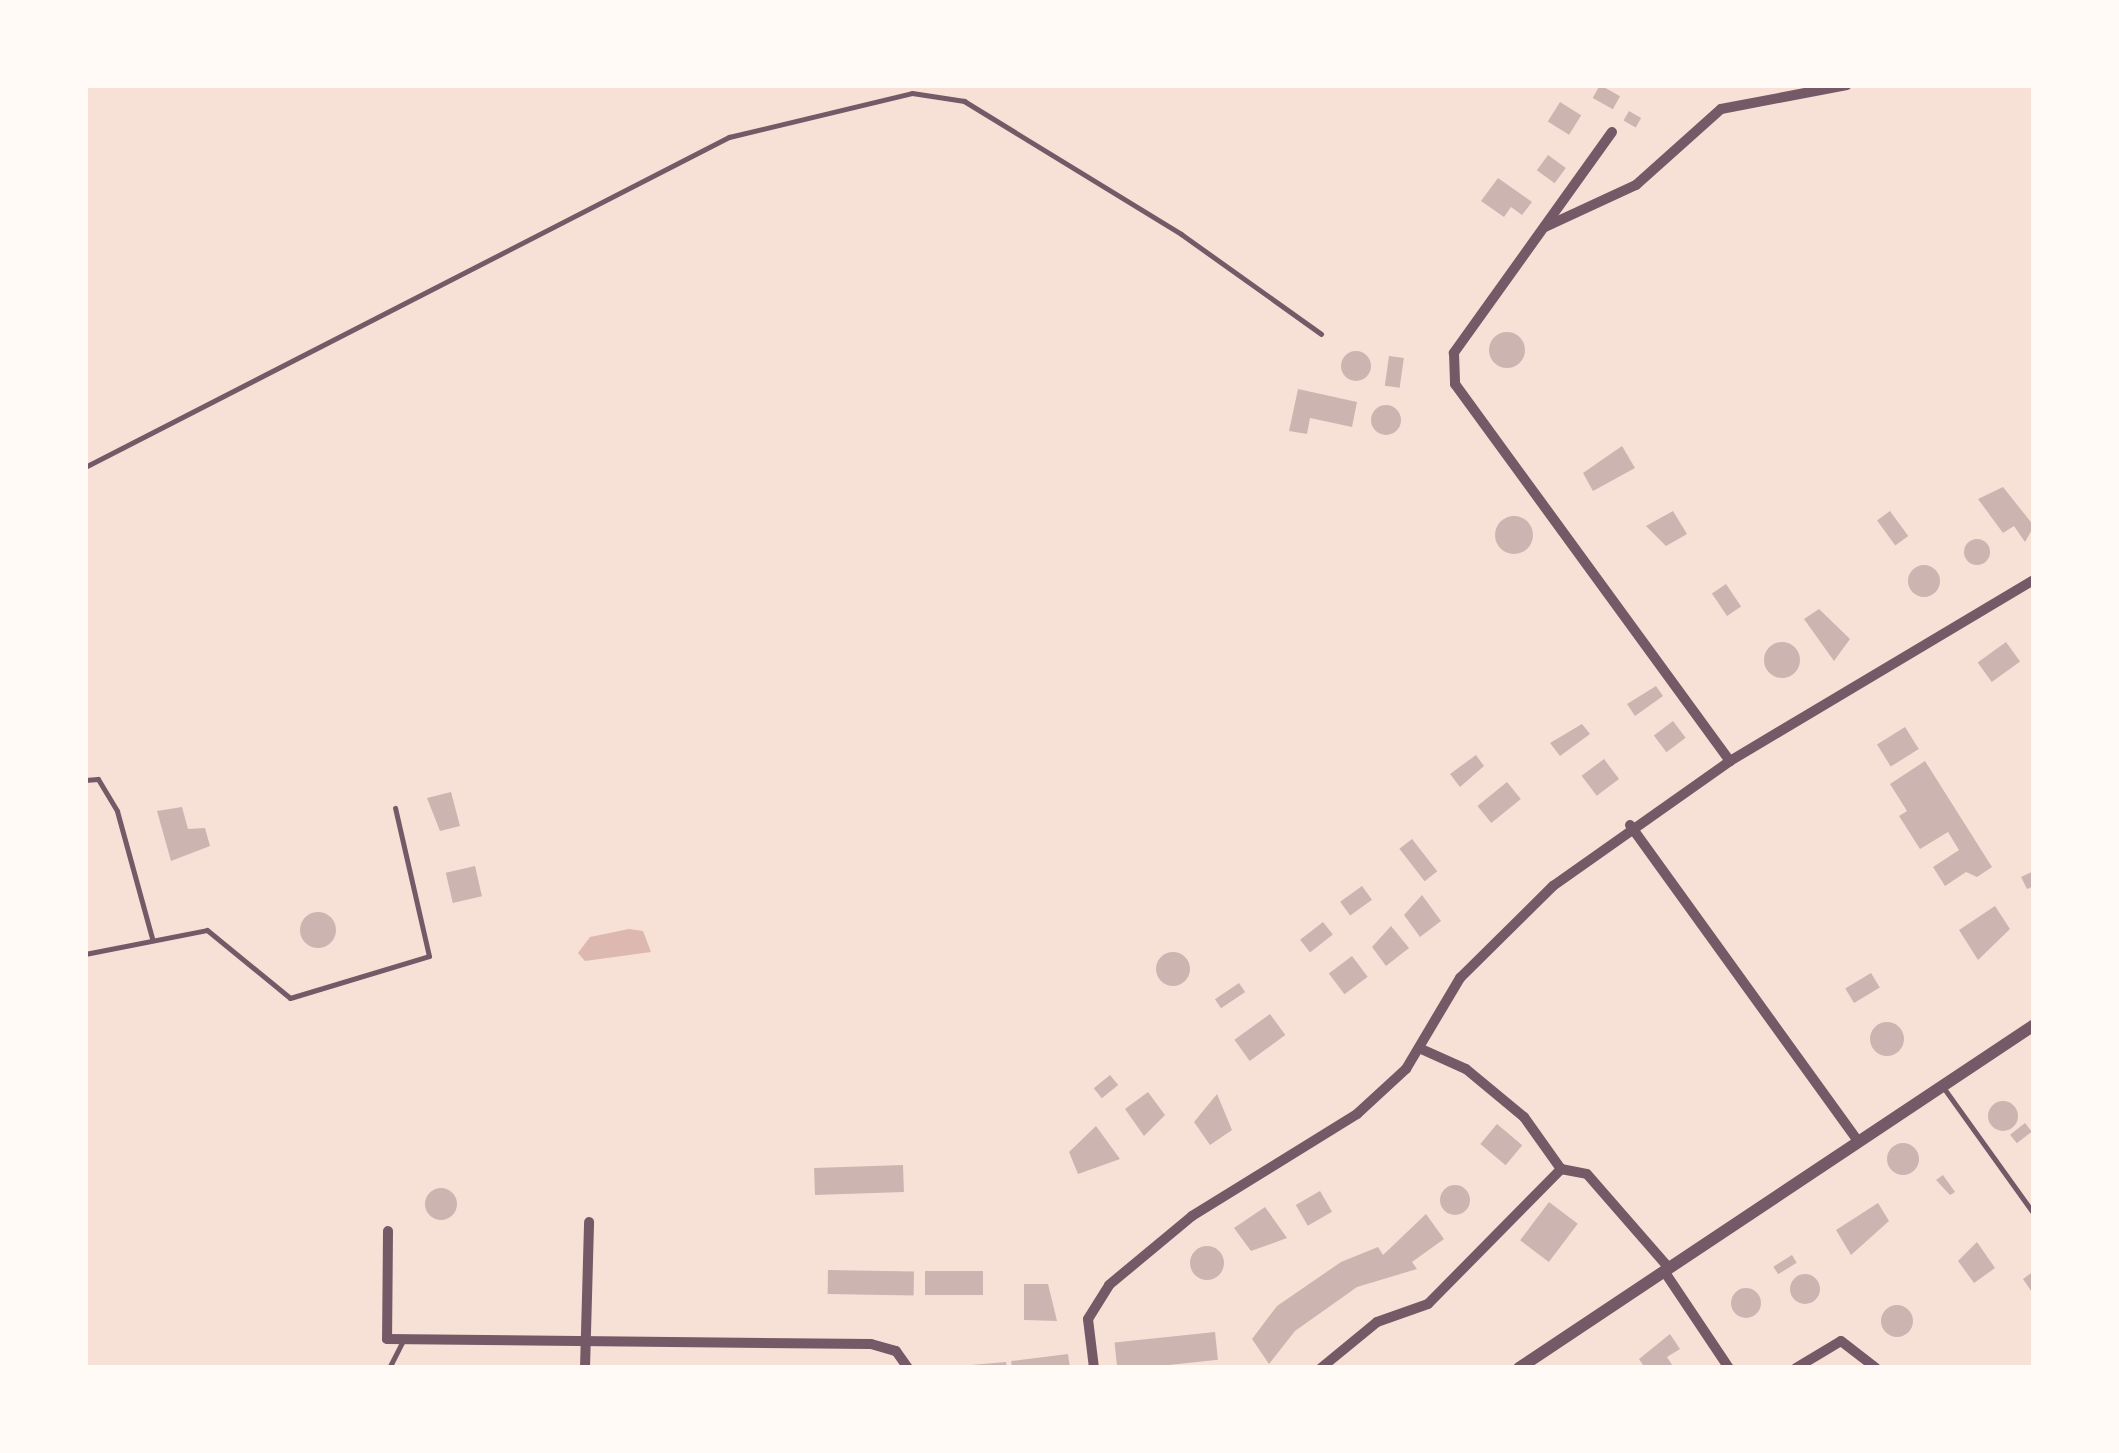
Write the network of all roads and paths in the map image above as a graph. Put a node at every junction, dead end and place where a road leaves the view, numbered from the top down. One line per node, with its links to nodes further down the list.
1 (1846, 85): 3 (street)
2 (1612, 132): 3 (street)
3 (1544, 228): 7 (street)
4 (1321, 334): 5 (lane)
5 (85, 466)
6 (2034, 580): 7 (street)
7 (1730, 761): 10 (street)
8 (85, 780): 11 (lane)
9 (395, 808): 11 (lane)
10 (1630, 825): 14 (street); 16 (street)
11 (152, 938): 12 (lane)
12 (85, 954)
13 (2034, 1025): 15 (street)
14 (1419, 1048): 17 (street); 27 (street)
15 (1942, 1085): 16 (street); 18 (lane)
16 (1858, 1140): 21 (street)
17 (1561, 1170): 21 (street); 28 (street)
18 (2034, 1214)
19 (589, 1222): 23 (street)
20 (388, 1231): 22 (street)
21 (1666, 1269): 29 (street); 30 (street)
22 (403, 1339): 23 (street); 24 (lane)
23 (585, 1342): 25 (street); 26 (street)
24 (389, 1368)
25 (585, 1368)
26 (908, 1368)
27 (1094, 1368)
28 (1320, 1368)
29 (1519, 1368)
30 (1729, 1368)
31 (1796, 1368): 32 (street)
32 (1876, 1368)

